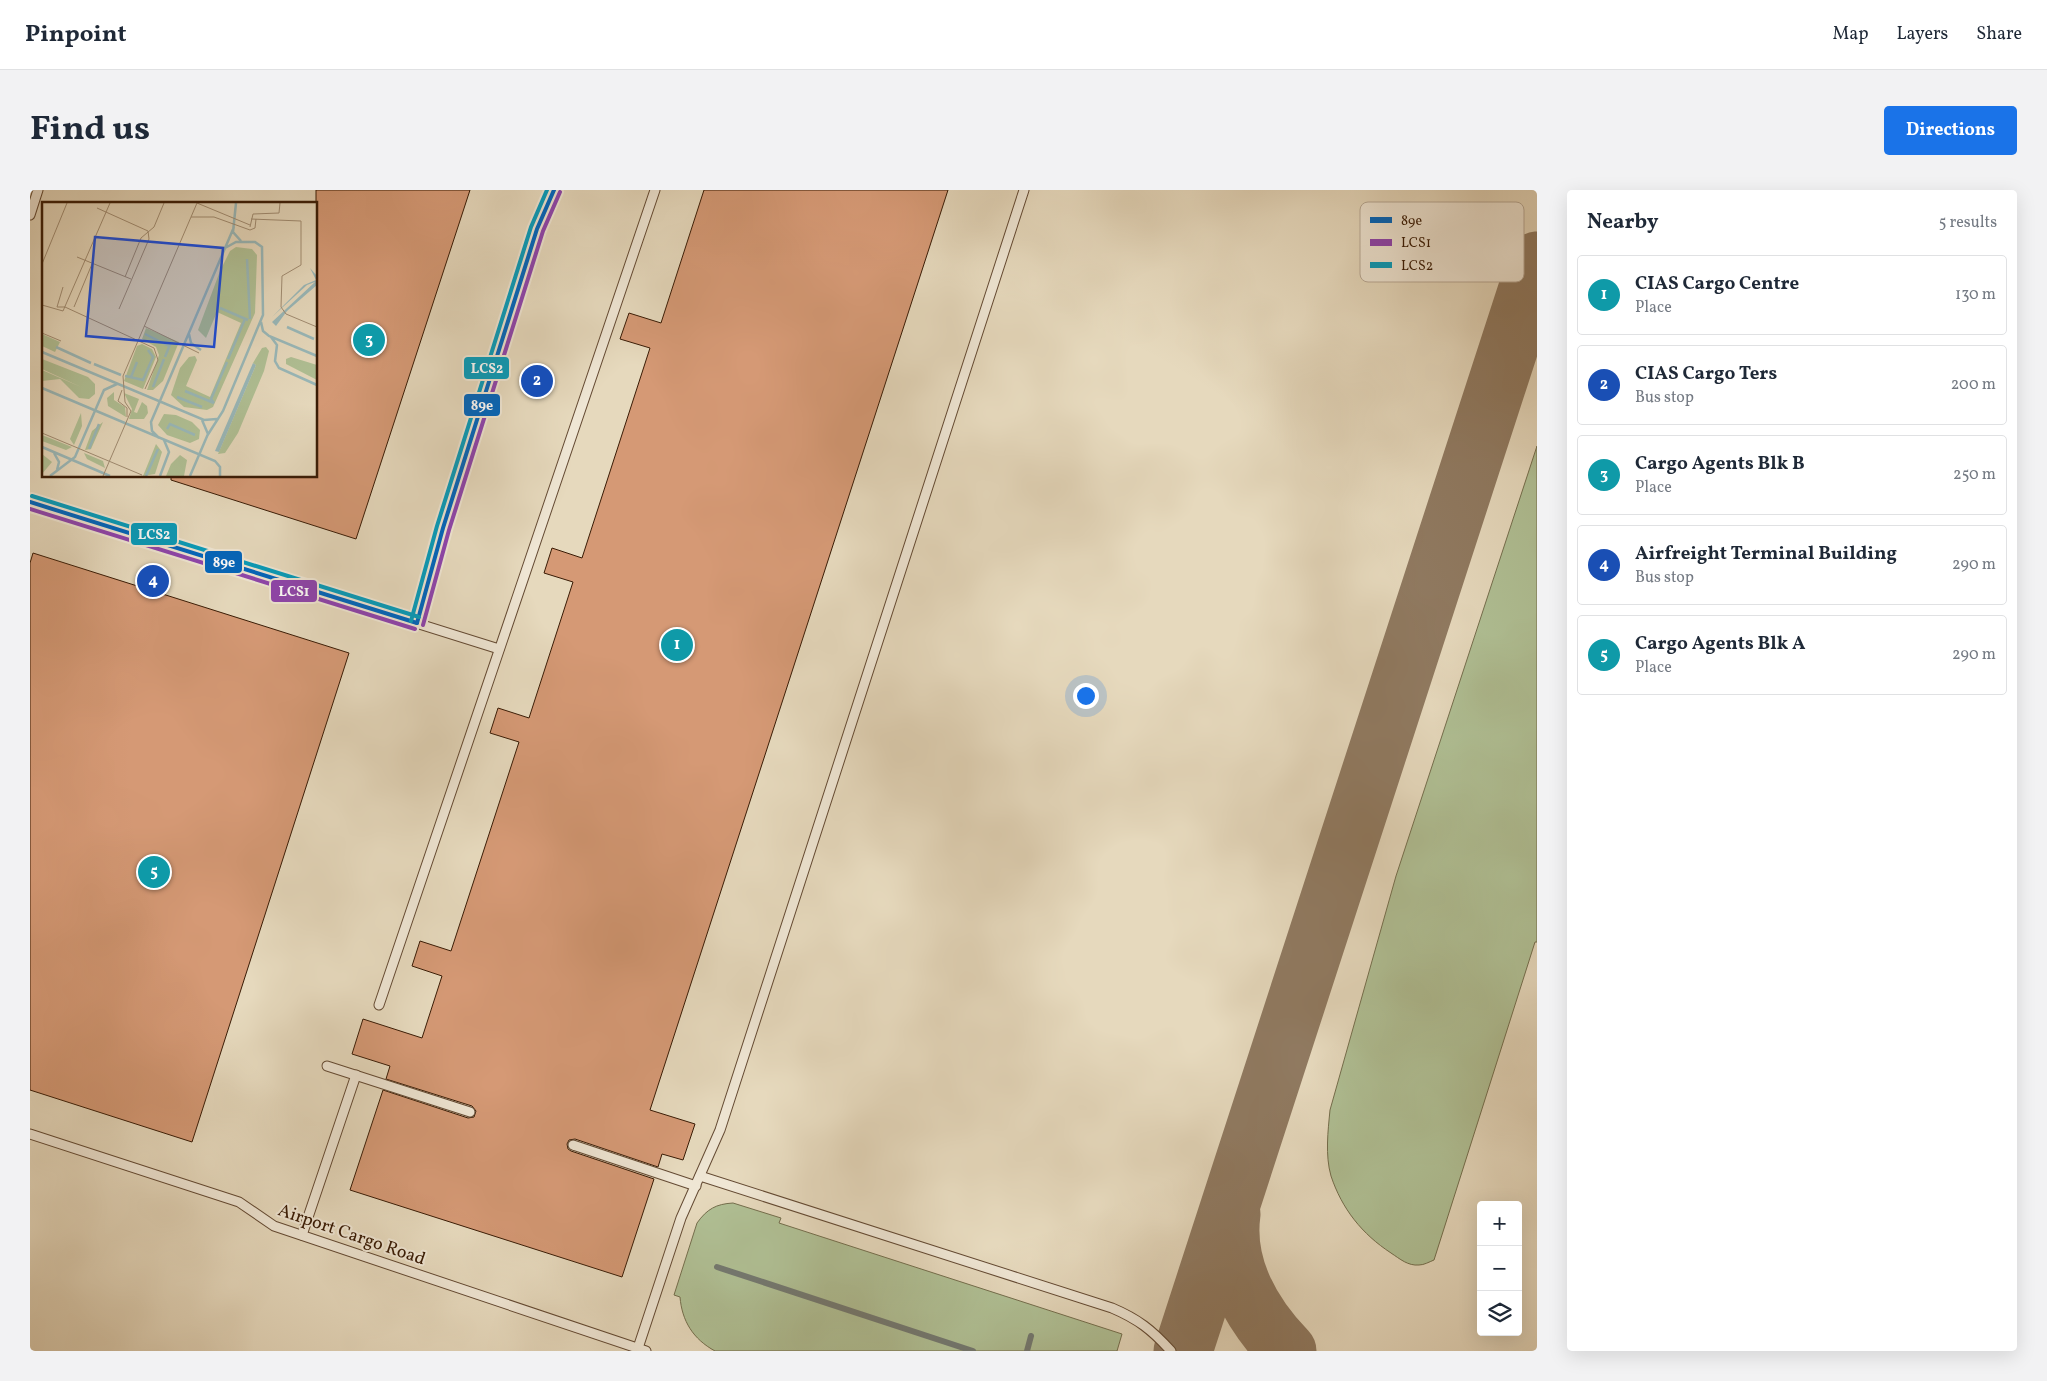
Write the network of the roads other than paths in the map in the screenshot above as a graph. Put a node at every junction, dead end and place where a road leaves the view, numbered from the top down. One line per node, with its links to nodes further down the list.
1 (38, 190): 5 (lane)
2 (554, 190): 7 (lane)
3 (655, 190): 8 (lane)
4 (1024, 190): 15 (lane)
5 (30, 215)
6 (30, 502): 7 (lane)
7 (417, 624): 8 (lane)
8 (499, 649): 9 (lane)
9 (379, 1005)
10 (327, 1066): 11 (lane)
11 (356, 1075): 12 (lane); 17 (lane)
12 (470, 1112)
13 (30, 1134): 17 (lane, Airport Cargo Road)
14 (573, 1145): 16 (lane)
15 (700, 1176): 16 (lane); 19 (lane)
16 (696, 1186): 18 (lane)
17 (302, 1236): 18 (lane, Airport Cargo Road)
18 (640, 1350)
19 (1171, 1351)

